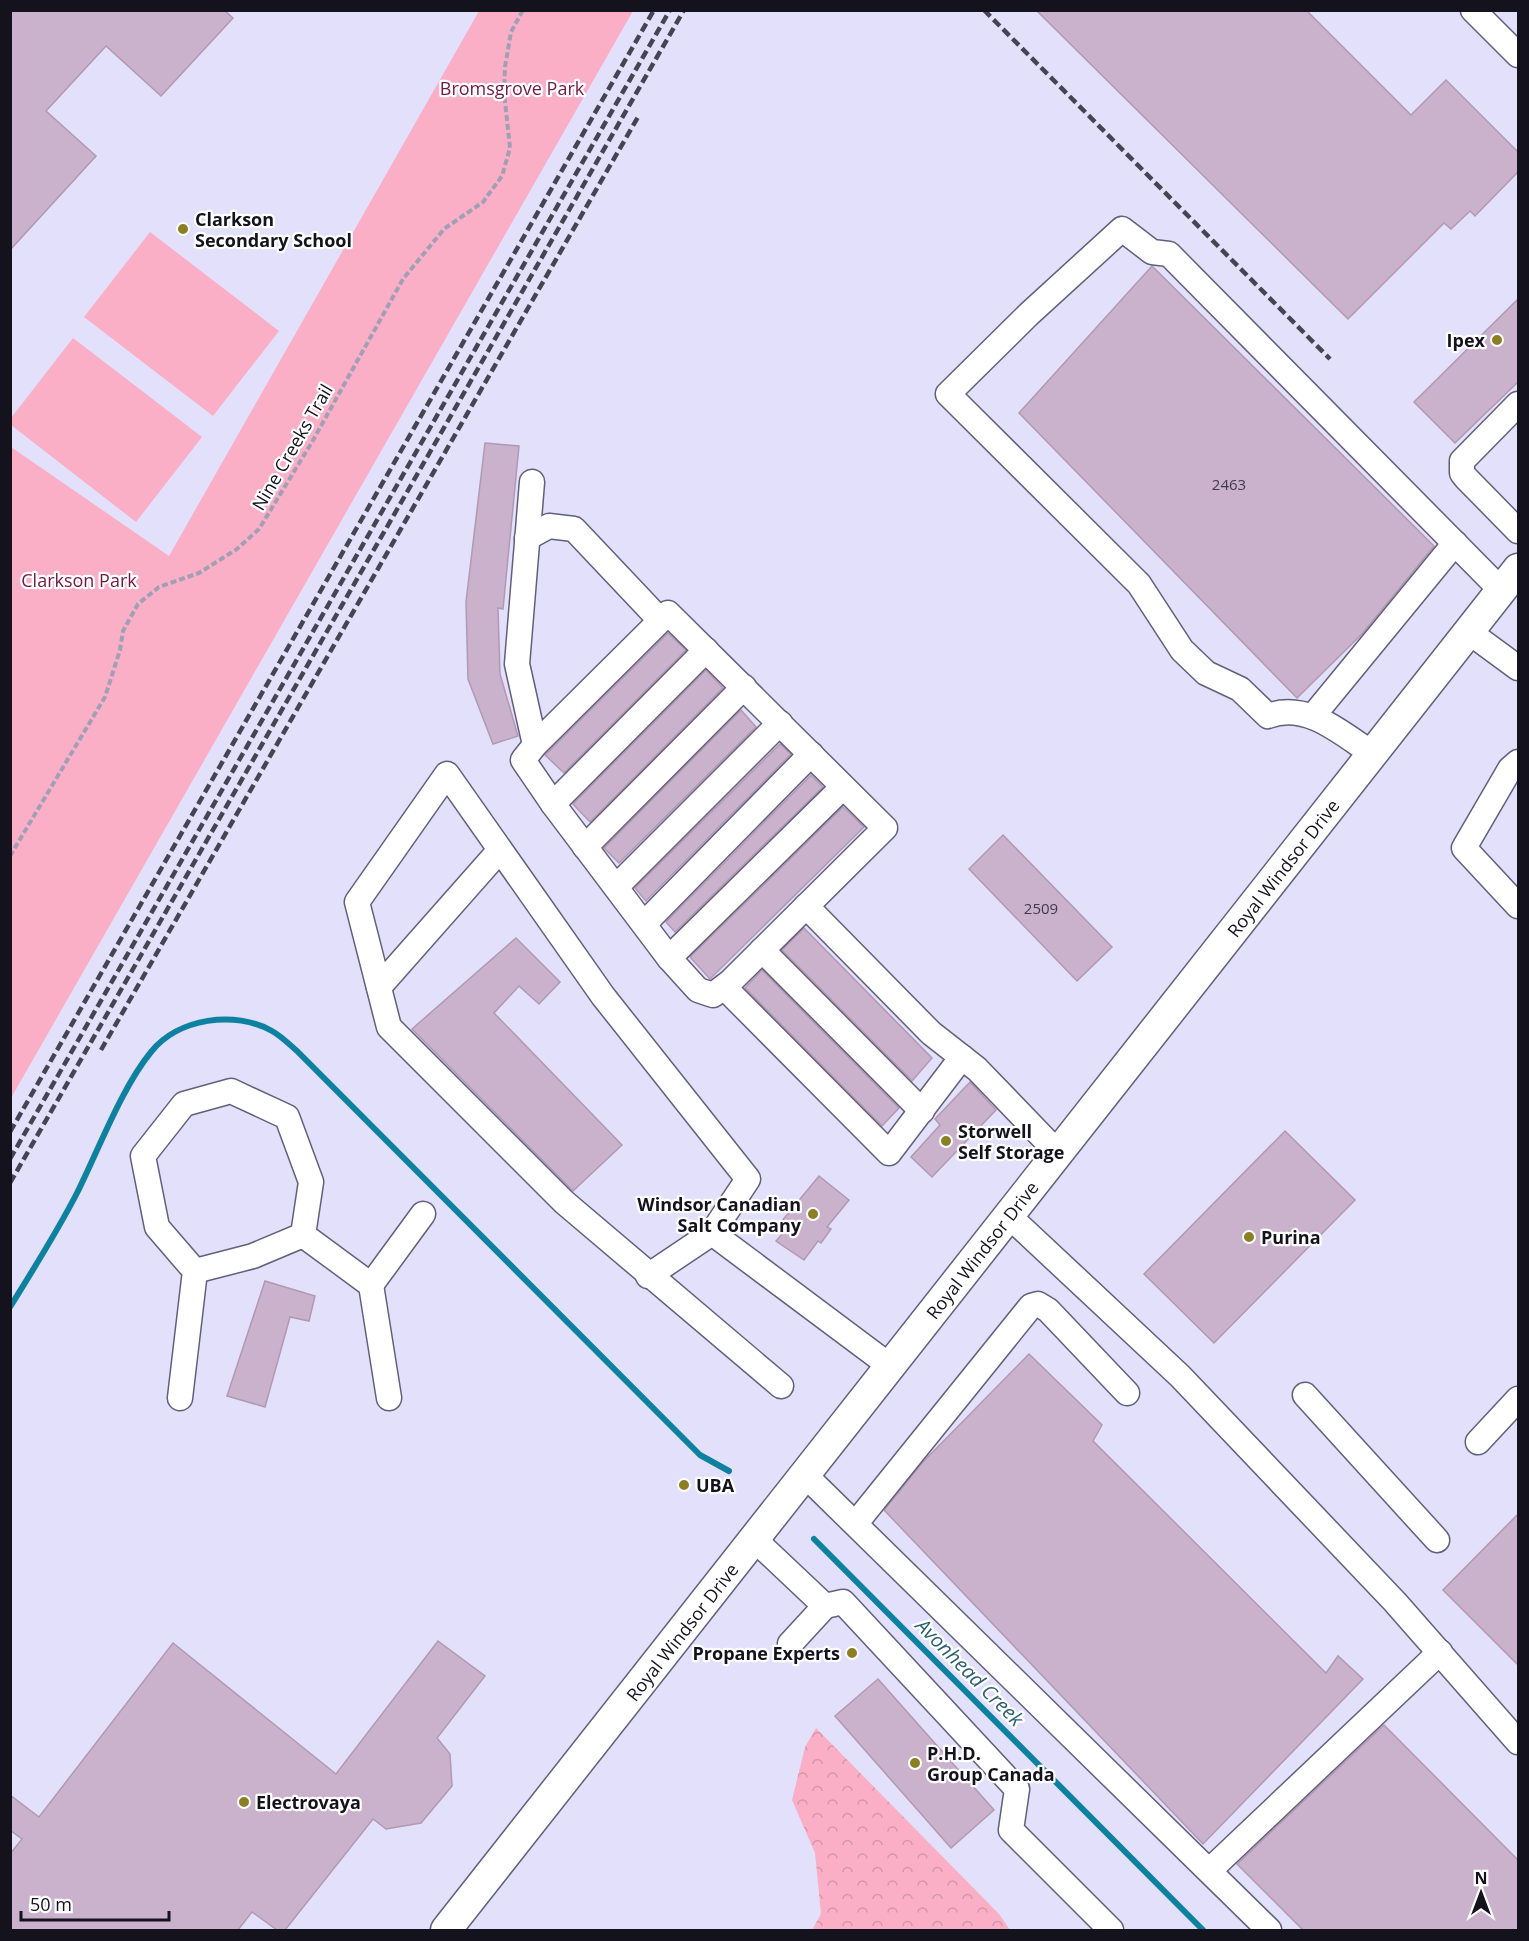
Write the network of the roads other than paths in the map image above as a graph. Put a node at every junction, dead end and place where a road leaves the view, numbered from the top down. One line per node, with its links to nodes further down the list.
1 (1473, 10): 2 (lane)
2 (1518, 55)
3 (1518, 404): 5 (lane)
4 (532, 482): 6 (lane)
5 (1518, 531)
6 (527, 538): 9 (lane); 16 (lane)
7 (1455, 543): 8 (lane); 14 (lane); 14 (lane)
8 (1510, 580): 10 (main road, Royal Windsor Drive)
9 (660, 620): 11 (lane); 16 (lane)
10 (1469, 632): 12 (lane); 18 (main road, Royal Windsor Drive)
11 (706, 650): 13 (lane); 21 (lane)
12 (1518, 668)
13 (744, 687): 15 (lane); 22 (lane)
14 (1313, 716): 18 (lane)
15 (780, 723): 17 (lane); 24 (lane)
16 (535, 745): 21 (lane)
17 (811, 754): 20 (lane); 27 (lane)
18 (1373, 754): 34 (main road, Royal Windsor Drive)
19 (1518, 762): 26 (lane)
20 (843, 787): 25 (lane); 29 (lane)
21 (553, 804): 22 (lane)
22 (585, 847): 24 (lane)
23 (500, 850): 30 (lane); 30 (lane); 37 (lane)
24 (615, 887): 27 (lane)
25 (806, 906): 28 (lane); 32 (lane)
26 (1518, 906)
27 (644, 924): 29 (lane)
28 (762, 950): 31 (lane); 33 (lane)
29 (669, 958): 31 (lane)
30 (379, 987): 40 (lane)
31 (724, 987): 33 (lane)
32 (962, 1057): 33 (lane); 34 (lane)
33 (922, 1111)
34 (1058, 1153): 36 (main road, Royal Windsor Drive)
35 (423, 1214): 41 (lane)
36 (1009, 1216): 42 (main road, Royal Windsor Drive); 56 (lane)
37 (712, 1233): 40 (lane); 42 (lane)
38 (303, 1235): 39 (lane); 39 (lane); 41 (lane)
39 (195, 1271): 46 (lane)
40 (648, 1276): 43 (lane)
41 (371, 1285): 47 (lane)
42 (890, 1366): 50 (main road, Royal Windsor Drive)
43 (780, 1386)
44 (1127, 1393): 51 (lane)
45 (1305, 1395): 53 (lane)
46 (180, 1398)
47 (389, 1398)
48 (1518, 1399): 49 (lane)
49 (1478, 1442)
50 (806, 1476): 51 (lane); 52 (main road, Royal Windsor Drive)
51 (856, 1523): 58 (lane)
52 (754, 1539): 54 (lane); 59 (main road, Royal Windsor Drive)
53 (1437, 1540)
54 (825, 1606): 55 (lane); 60 (lane)
55 (790, 1644)
56 (1440, 1652): 57 (lane); 58 (lane)
57 (1518, 1742)
58 (1210, 1870): 61 (lane)
59 (446, 1930)
60 (1111, 1930)
61 (1269, 1930)

